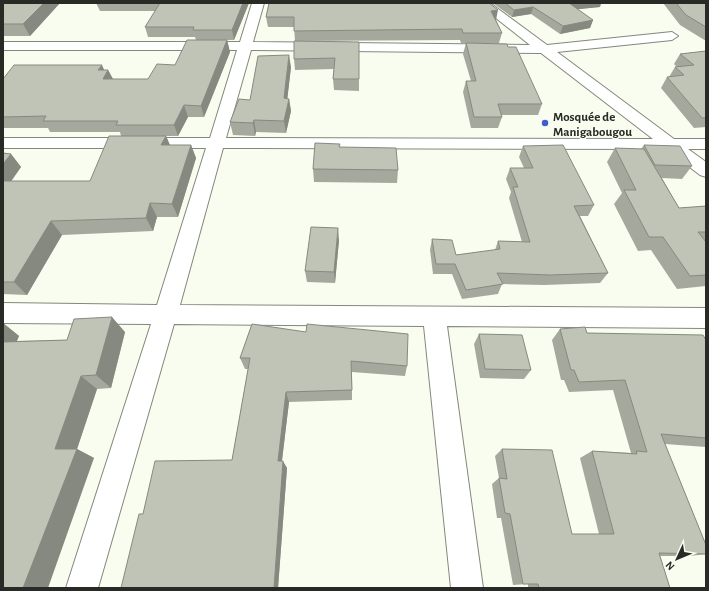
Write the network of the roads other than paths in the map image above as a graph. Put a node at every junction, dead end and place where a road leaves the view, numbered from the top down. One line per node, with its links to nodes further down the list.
1 (258, 3): 5 (street)
2 (483, 3): 6 (street)
3 (672, 36): 6 (street)
4 (3, 46): 5 (street)
5 (247, 46): 6 (street); 8 (street)
6 (546, 49): 9 (street)
7 (3, 143): 8 (street)
8 (216, 143): 9 (street); 13 (street)
9 (669, 143): 10 (street); 11 (street)
10 (706, 144)
11 (706, 171)
12 (3, 313): 13 (street)
13 (166, 313): 14 (street); 16 (street)
14 (434, 315): 15 (street); 17 (street)
15 (706, 318)
16 (82, 588)
17 (467, 588)

